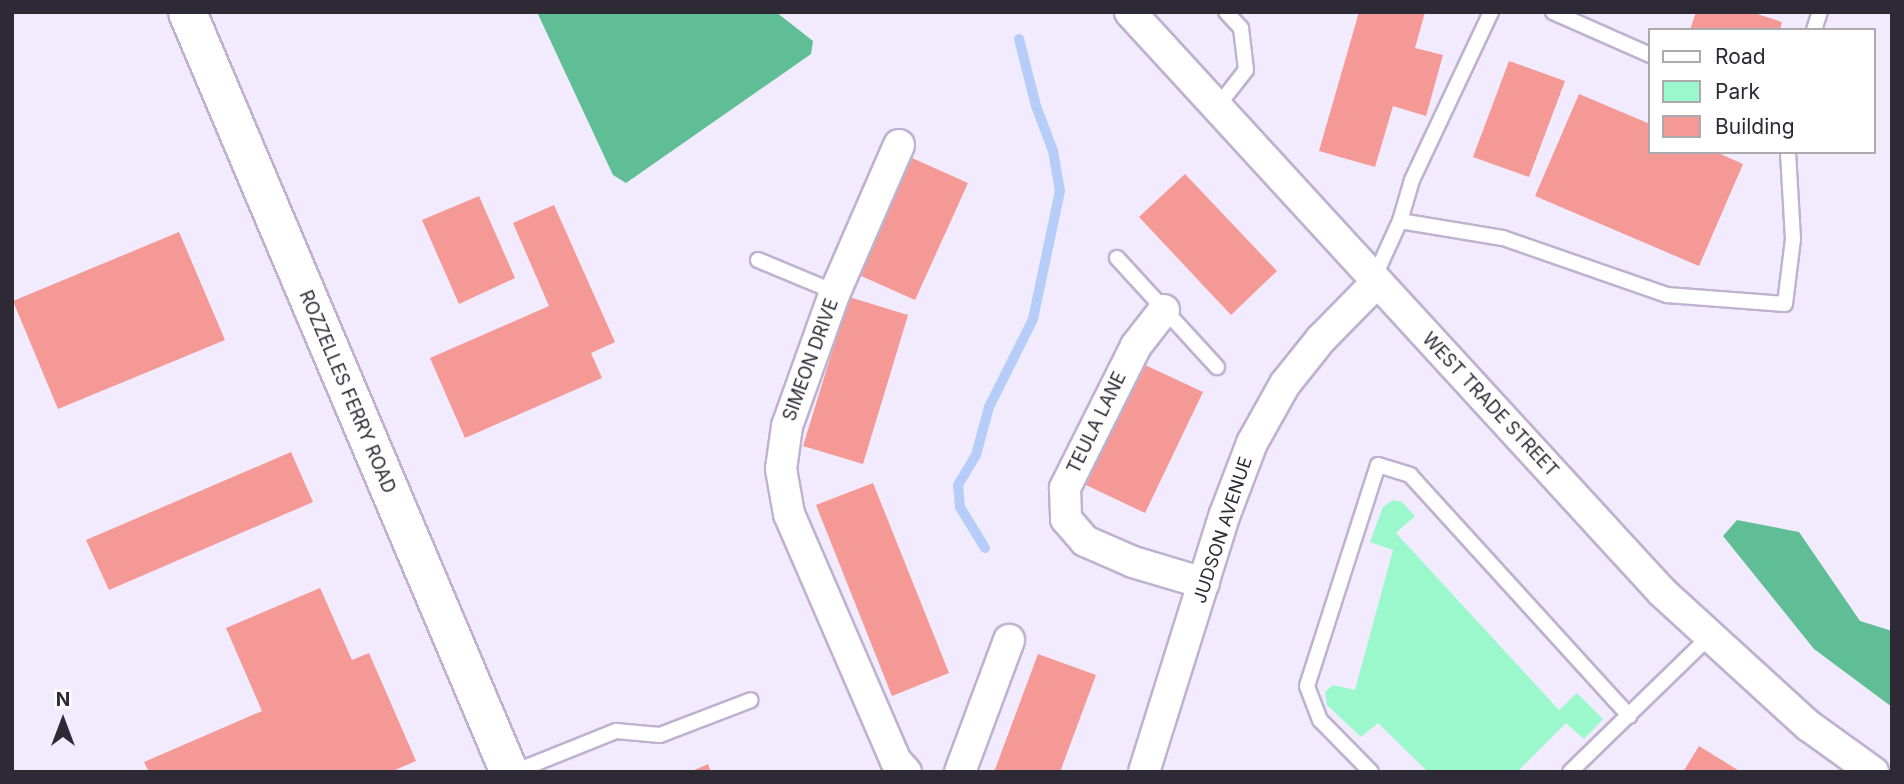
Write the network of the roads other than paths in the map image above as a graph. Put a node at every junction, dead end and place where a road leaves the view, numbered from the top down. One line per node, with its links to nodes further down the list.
1 (187, 12): 22 (street, ROZZELLES FERRY ROAD)
2 (1130, 12): 7 (street, WEST TRADE STREET)
3 (1226, 12): 7 (lane)
4 (1491, 12): 10 (lane)
5 (1553, 12): 6 (lane)
6 (1648, 54)
7 (1217, 107): 13 (street, WEST TRADE STREET)
8 (899, 145): 14 (street, SIMEON DRIVE)
9 (1788, 154): 10 (lane)
10 (1400, 221): 13 (lane)
11 (1116, 258): 15 (lane)
12 (758, 260): 14 (lane)
13 (1376, 280): 17 (street, JUDSON AVENUE); 18 (street, WEST TRADE STREET)
14 (835, 292): 23 (street, SIMEON DRIVE)
15 (1164, 310): 16 (lane); 17 (street, TEULA LANE)
16 (1217, 367)
17 (1204, 583): 25 (street, JUDSON AVENUE)
18 (1708, 638): 21 (lane); 28 (street, WEST TRADE STREET)
19 (1009, 640): 24 (street)
20 (751, 700): 22 (lane)
21 (1629, 716): 26 (lane); 27 (lane)
22 (511, 772)
23 (906, 772)
24 (960, 772)
25 (1144, 772)
26 (1371, 772)
27 (1570, 772)
28 (1873, 772)

